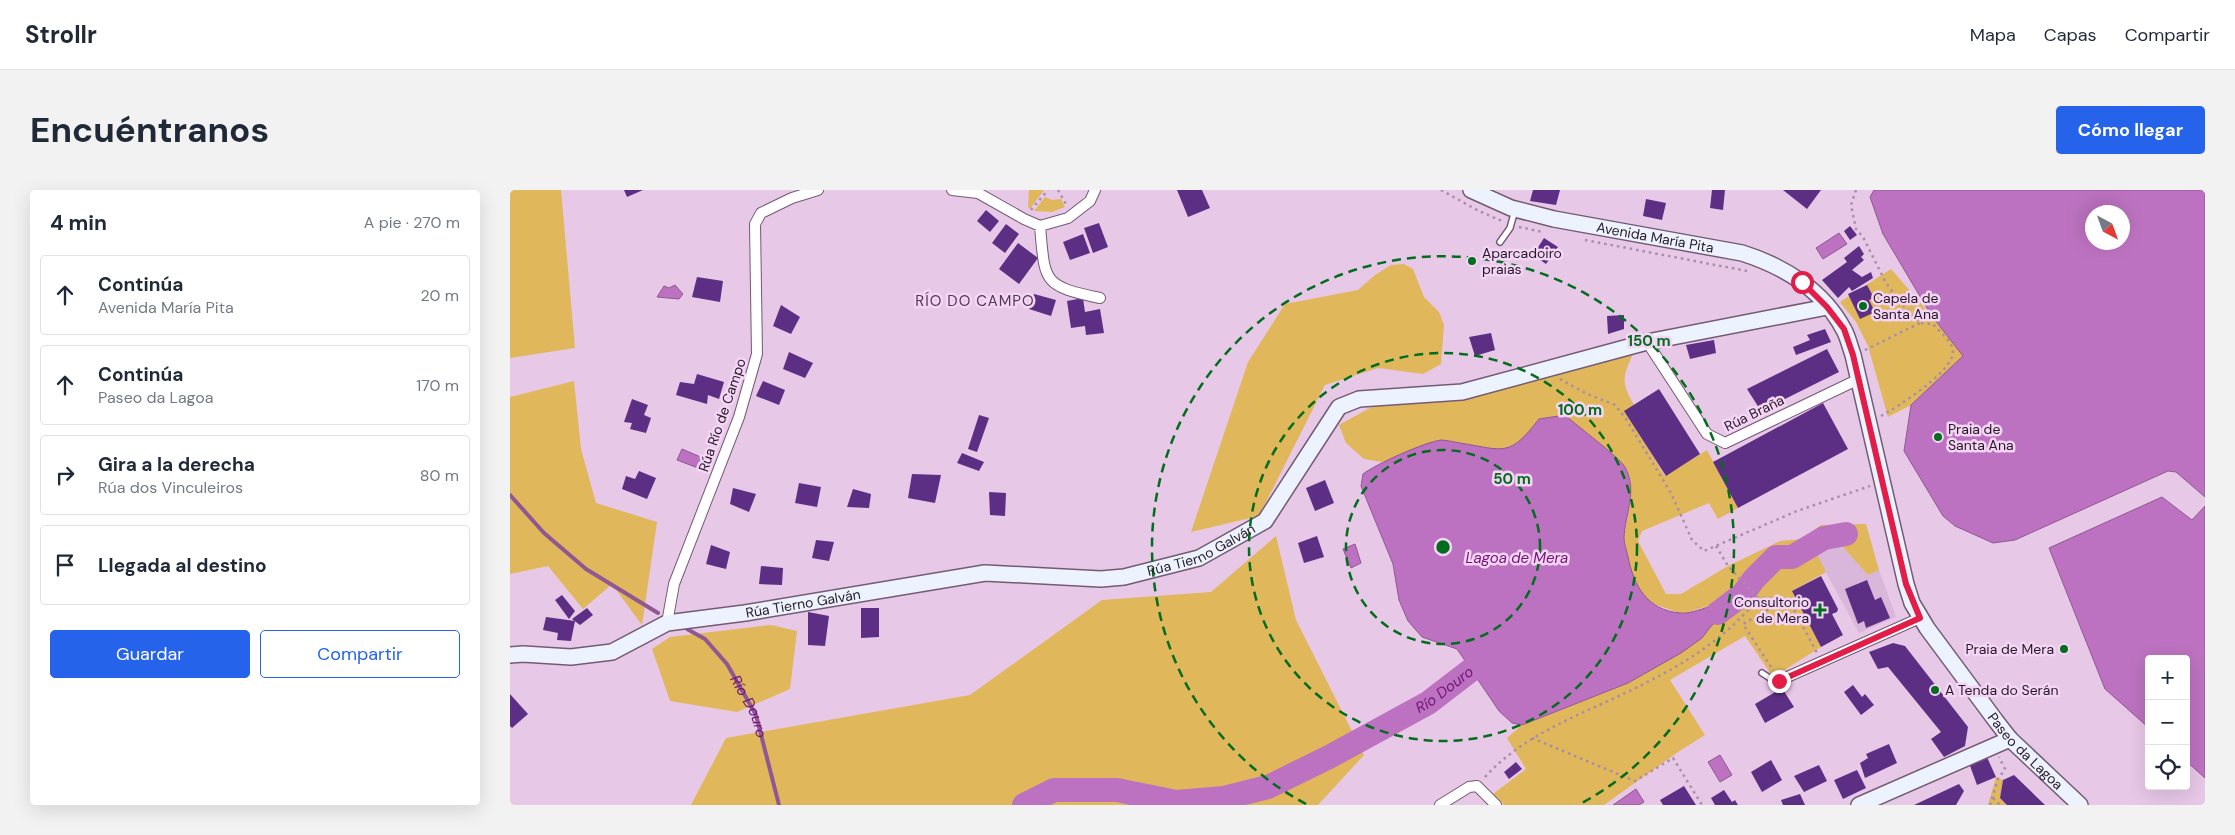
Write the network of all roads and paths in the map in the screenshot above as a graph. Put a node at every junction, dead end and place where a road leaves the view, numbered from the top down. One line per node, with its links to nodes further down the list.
1 (818, 190): 32 (street, Rúa Río de Campo)
2 (952, 190): 11 (street)
3 (1048, 190): 11 (path)
4 (1058, 190): 9 (path)
5 (1095, 190): 13 (street)
6 (1441, 190): 12 (path)
7 (1471, 190): 10 (street, Avenida María Pita)
8 (1856, 190): 20 (path)
9 (1068, 208)
10 (1515, 209): 12 (lane); 19 (street, Avenida María Pita)
11 (1024, 219): 13 (street)
12 (1512, 224): 14 (path); 16 (lane)
13 (1040, 226): 18 (street)
14 (1545, 232)
15 (1581, 239): 17 (path)
16 (1500, 242)
17 (1755, 274)
18 (1100, 298)
19 (1827, 307): 21 (street, Rúa Tierno Galván); 24 (street, Paseo da Lagoa)
20 (1920, 323): 22 (path); 25 (path)
21 (1647, 342): 23 (street, Rúa Tierno Galván); 24 (street, Rúa Braña)
22 (1864, 350)
23 (1537, 373): 27 (path); 32 (street, Rúa Tierno Galván)
24 (1859, 378): 30 (street, Paseo da Lagoa)
25 (1879, 417)
26 (1870, 486): 27 (path)
27 (1716, 546): 28 (path)
28 (1758, 598): 29 (path); 31 (path)
29 (1788, 598): 33 (path); 35 (path)
30 (1920, 618): 37 (street); 39 (street, Paseo da Lagoa)
31 (1740, 619): 33 (path); 38 (path)
32 (667, 622): 34 (street, Rúa Tierno Galván)
33 (1743, 624): 37 (path)
34 (510, 655)
35 (1820, 657)
36 (1762, 673): 37 (lane)
37 (1778, 681)
38 (1532, 738): 41 (path); 45 (path)
39 (2010, 738): 46 (street); 49 (street, Paseo da Lagoa)
40 (1996, 752): 42 (path)
41 (1477, 786): 43 (street); 44 (street)
42 (1993, 798): 47 (path); 48 (path)
43 (1440, 805)
44 (1496, 805)
45 (1702, 805)
46 (1859, 805)
47 (1990, 805)
48 (2000, 805)
49 (2080, 805)

